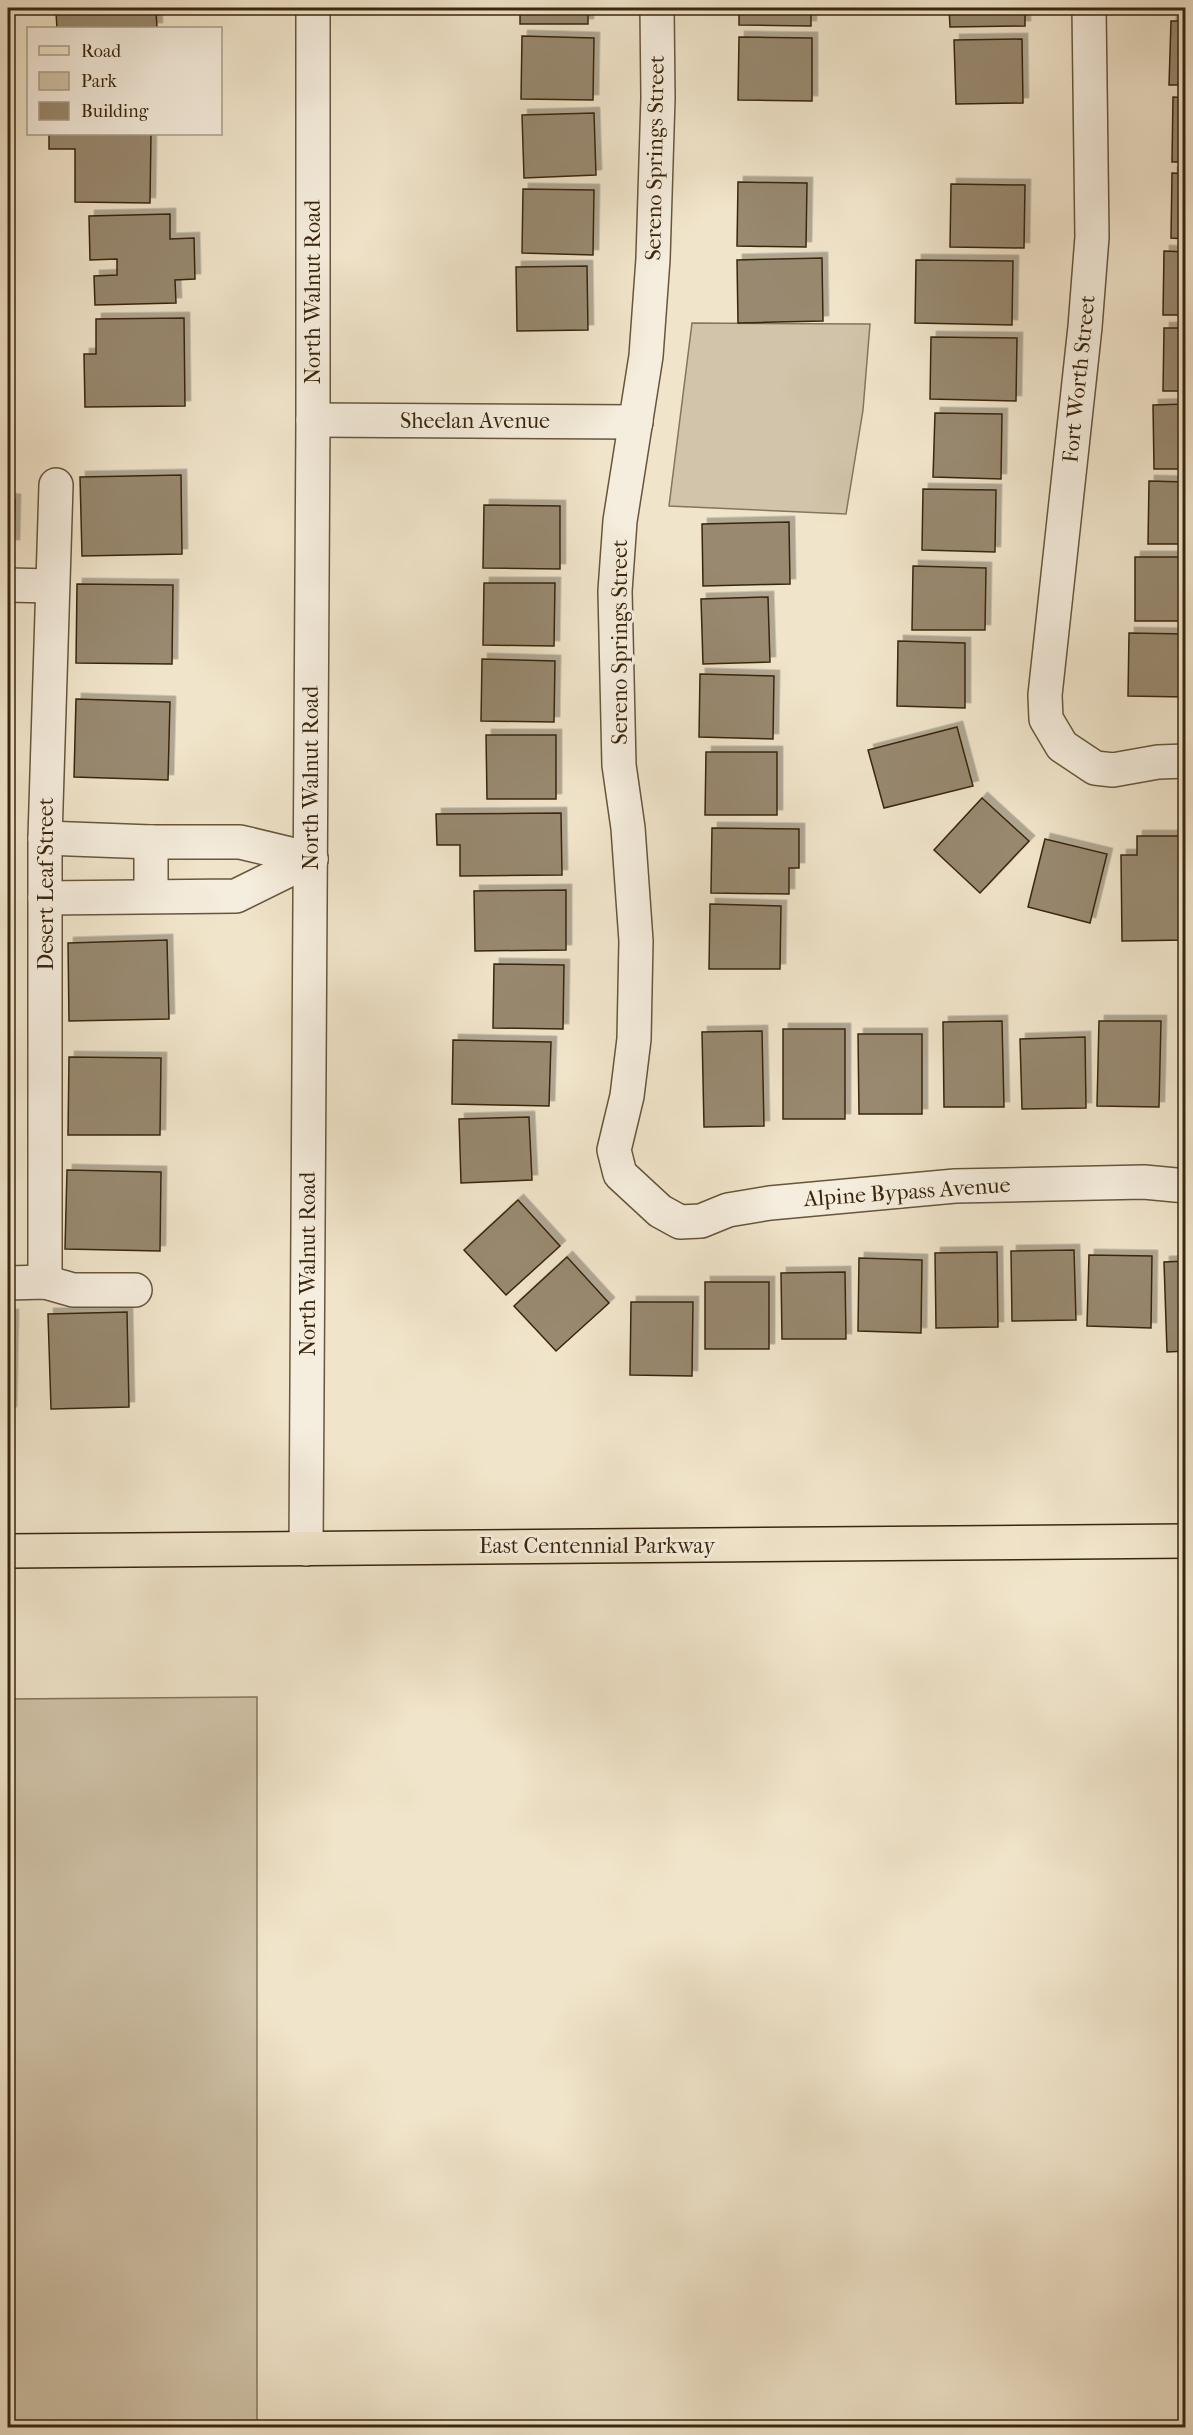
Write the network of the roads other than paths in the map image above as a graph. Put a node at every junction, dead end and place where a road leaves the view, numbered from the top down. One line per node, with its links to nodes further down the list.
1 (313, 8): 4 (street, North Walnut Road)
2 (657, 8): 5 (street, Sereno Springs Street)
3 (1089, 8): 9 (street, Fort Worth Street)
4 (313, 420): 5 (street, Sheelan Avenue); 12 (street, North Walnut Road)
5 (636, 422): 16 (street, Sereno Springs Street)
6 (56, 485): 8 (street, Desert Leaf Street)
7 (8, 585): 8 (street)
8 (52, 586): 10 (street, Desert Leaf Street)
9 (1185, 761)
10 (45, 838): 11 (street); 14 (street, Desert Leaf Street)
11 (151, 843): 12 (street); 13 (street)
12 (311, 859): 13 (street); 21 (street, North Walnut Road)
13 (151, 896): 14 (street)
14 (45, 898): 17 (street, Desert Leaf Street)
15 (1185, 1186): 16 (street, Alpine Bypass Avenue)
16 (640, 1194)
17 (45, 1282): 18 (street); 19 (street)
18 (8, 1283)
19 (135, 1290)
20 (1185, 1541): 21 (main road, East Centennial Parkway)
21 (306, 1549): 22 (main road, East Centennial Parkway)
22 (8, 1551)

